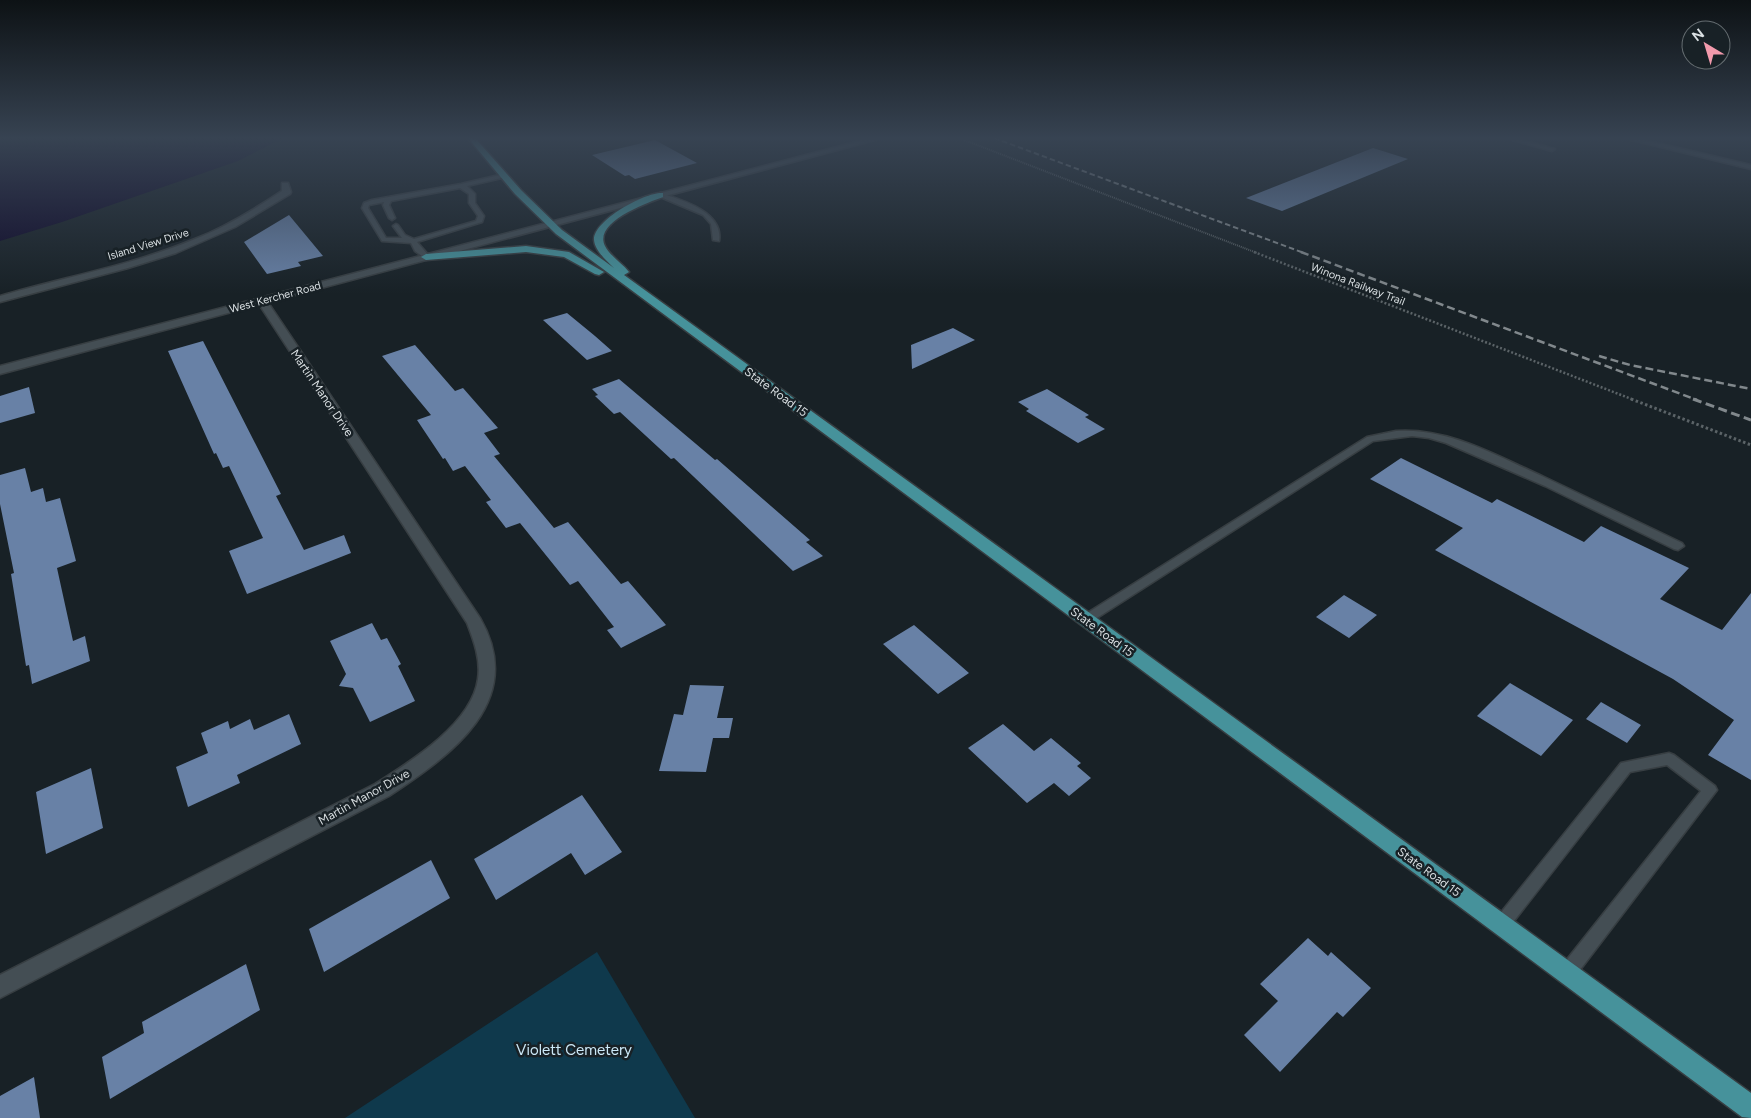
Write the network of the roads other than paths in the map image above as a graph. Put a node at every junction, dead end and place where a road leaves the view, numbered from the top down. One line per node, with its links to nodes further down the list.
1 (286, 190): 15 (street, Island View Drive)
2 (439, 190): 7 (lane)
3 (469, 190): 12 (lane)
4 (518, 190): 9 (main road, State Road 15)
5 (678, 190): 6 (street, West Kercher Road)
6 (660, 195): 9 (street, West Kercher Road); 11 (lane); 14 (main road)
7 (388, 200): 8 (lane); 12 (lane)
8 (392, 218)
9 (550, 224): 13 (street, West Kercher Road); 14 (main road, State Road 15)
10 (396, 226): 12 (lane)
11 (717, 240)
12 (413, 241): 13 (lane)
13 (426, 257): 14 (main road); 16 (street, West Kercher Road)
14 (647, 298): 19 (main road, State Road 15)
15 (0, 299)
16 (262, 300): 17 (street, West Kercher Road); 22 (street, Martin Manor Drive)
17 (0, 370)
18 (1678, 546): 19 (lane)
19 (1085, 620): 20 (main road, State Road 15)
20 (1501, 925): 21 (main road, State Road 15); 21 (lane)
21 (1567, 973): 23 (main road, State Road 15)
22 (0, 987)
23 (1751, 1108)

